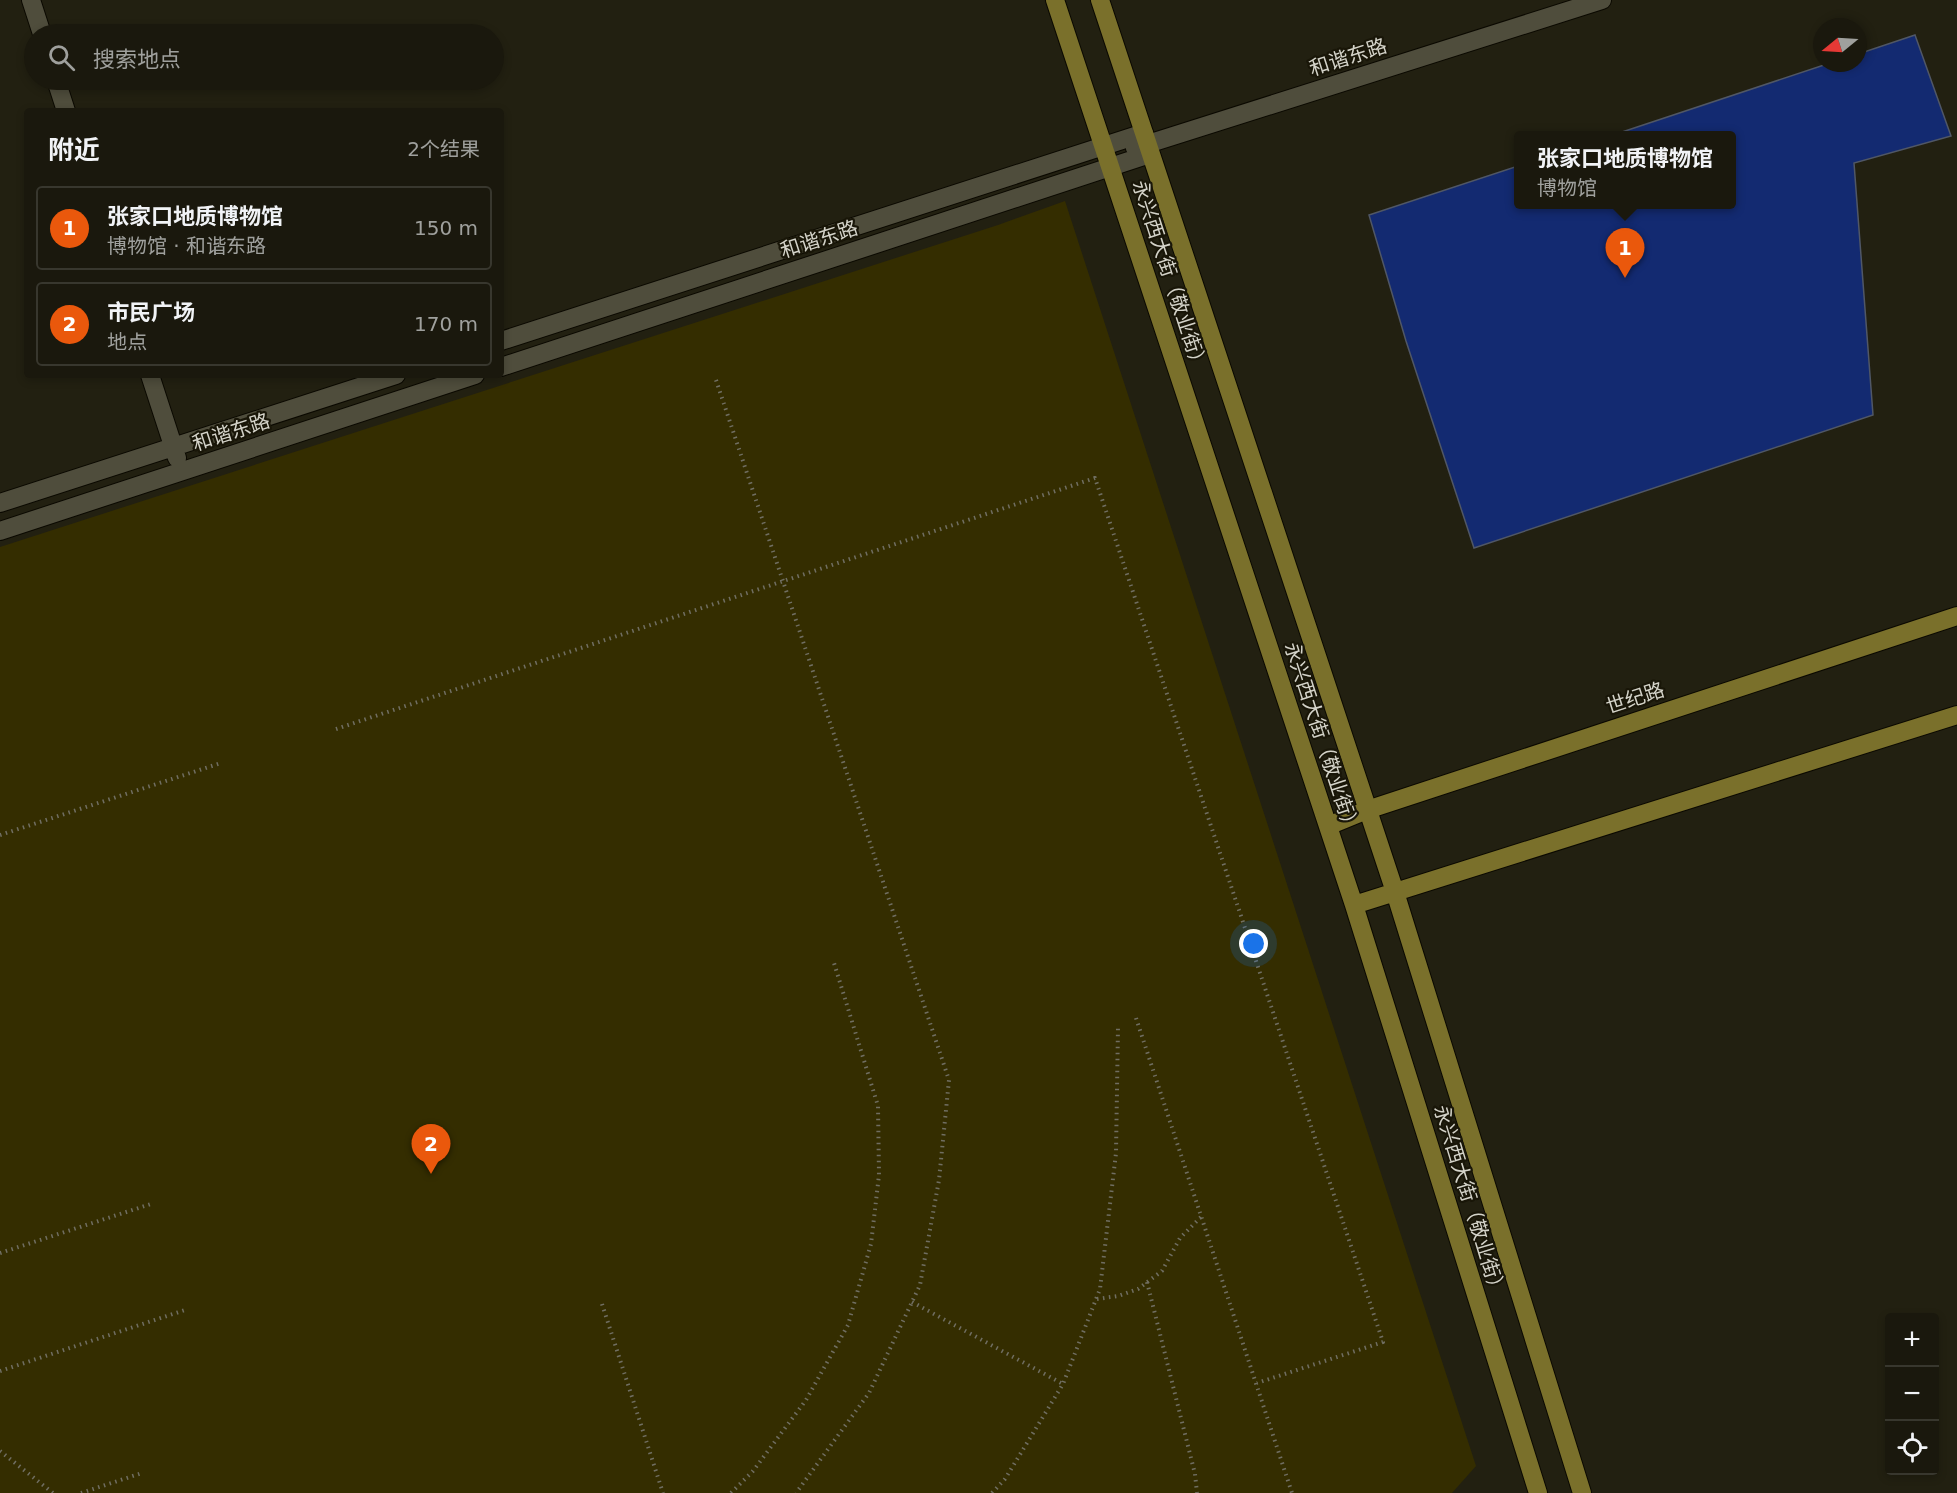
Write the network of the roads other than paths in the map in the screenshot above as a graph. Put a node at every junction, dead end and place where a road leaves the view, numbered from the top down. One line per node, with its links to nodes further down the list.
1 (31, 0): 5 (street)
2 (1054, 0): 9 (main road, 永兴西大街（敬业街）)
3 (1100, 0): 8 (main road, 永兴西大街（敬业街）)
4 (1602, 0): 8 (street, 和谐东路)
5 (39, 24)
6 (59, 90): 7 (street)
7 (65, 108)
8 (1147, 144): 9 (street, 和谐东路); 21 (main road, 永兴西大街（敬业街）)
9 (1107, 157): 10 (street, 和谐东路); 11 (street, 和谐东路); 22 (main road, 永兴西大街（敬业街）)
10 (504, 340)
11 (504, 366)
12 (151, 378): 15 (street)
13 (387, 378): 15 (street, 和谐东路)
14 (466, 378): 16 (street, 和谐东路)
15 (173, 447): 16 (street); 17 (street, 和谐东路)
16 (181, 472): 18 (street, 和谐东路)
17 (0, 503)
18 (0, 531)
19 (1957, 616): 21 (main road, 世纪路)
20 (1957, 715): 23 (main road)
21 (1367, 810): 22 (main road, 世纪路); 23 (main road, 永兴西大街（敬业街）)
22 (1328, 826): 24 (main road, 永兴西大街（敬业街）)
23 (1395, 892): 24 (main road); 26 (main road, 永兴西大街（敬业街）)
24 (1354, 905): 25 (main road, 永兴西大街（敬业街）)
25 (1538, 1493)
26 (1581, 1493)

